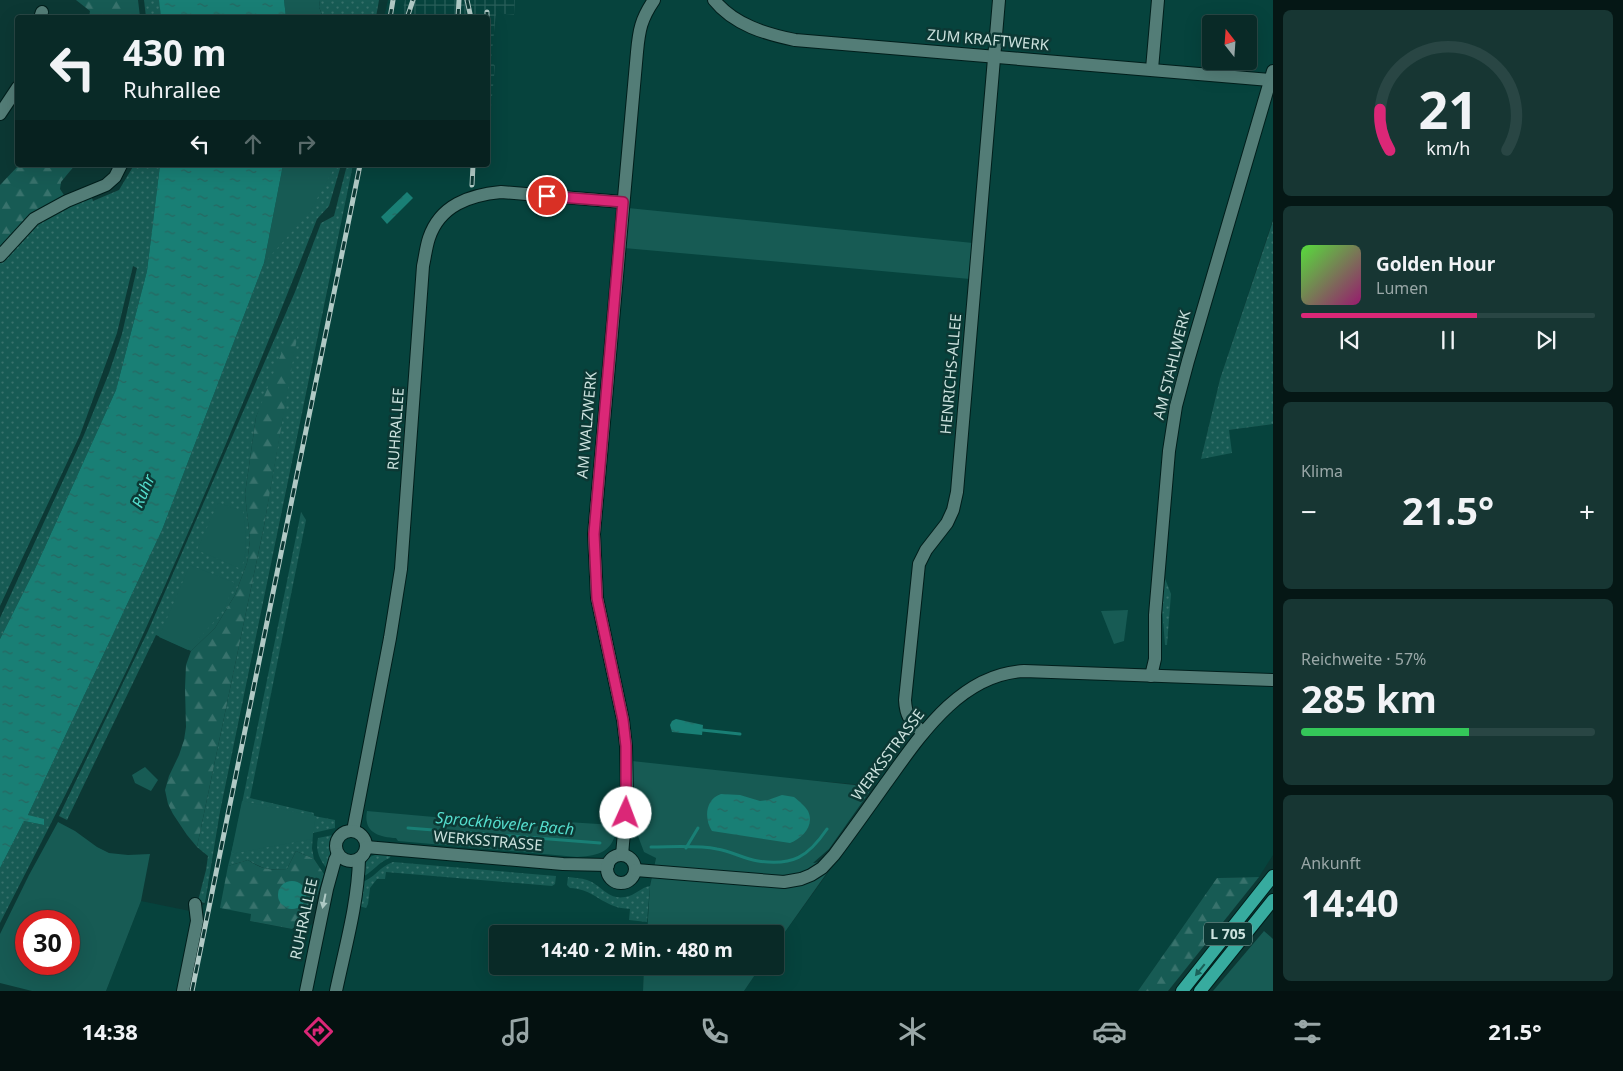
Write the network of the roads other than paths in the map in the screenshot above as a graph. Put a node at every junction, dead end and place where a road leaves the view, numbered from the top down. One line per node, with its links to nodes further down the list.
1 (654, 0): 11 (street, AM WALZWERK)
2 (714, 0): 5 (street, ZUM KRAFTWERK)
3 (999, 0): 5 (street, HENRICHS-ALLEE)
4 (1158, 0): 6 (street)
5 (995, 57): 6 (street, ZUM KRAFTWERK); 15 (street, HENRICHS-ALLEE)
6 (1152, 69): 7 (street, ZUM KRAFTWERK)
7 (1272, 76): 13 (street, AM STAHLWERK)
8 (15, 92): 9 (street)
9 (0, 114)
10 (120, 167): 12 (street)
11 (623, 202): 16 (street, RUHRALLEE); 19 (street, AM WALZWERK)
12 (0, 256)
13 (1151, 676): 14 (street, WERKSSTRASSE); 15 (street, WERKSSTRASSE)
14 (1273, 680)
15 (923, 733): 22 (street, WERKSSTRASSE)
16 (353, 831): 17 (street); 18 (street, RUHRALLEE)
17 (366, 847): 20 (street); 21 (street, WERKSSTRASSE)
18 (338, 854): 20 (street); 27 (street, RUHRALLEE, one-way to 27)
19 (622, 855): 21 (street); 22 (street)
20 (359, 858): 28 (street)
21 (608, 865): 22 (street)
22 (636, 870)
23 (1273, 876): 29 (main road, L 705, one-way to 29)
24 (1273, 900): 30 (main road, L 705)
25 (195, 904): 26 (street)
26 (182, 991)
27 (306, 991)
28 (336, 991)
29 (1182, 991)
30 (1200, 991)

